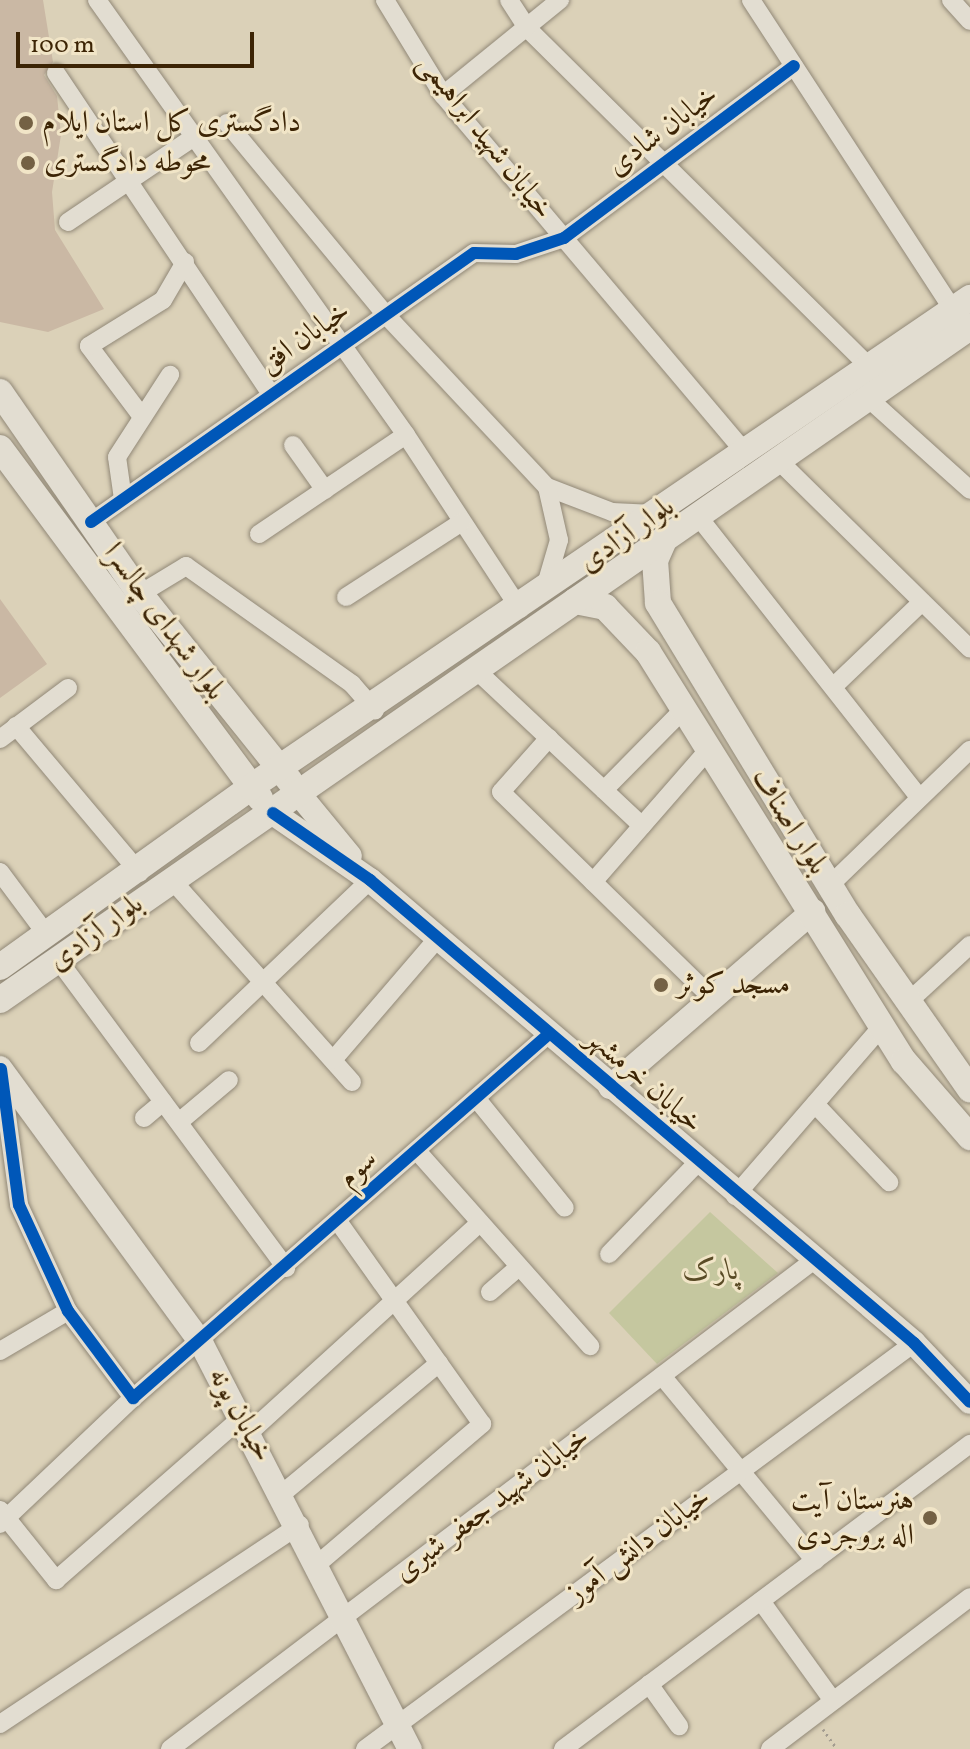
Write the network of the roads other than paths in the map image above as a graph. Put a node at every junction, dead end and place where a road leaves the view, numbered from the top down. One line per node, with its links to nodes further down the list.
1 (97, 0): 13 (street)
2 (385, 0): 11 (street, خیابان شهید ابراهیمی)
3 (509, 0): 8 (street)
4 (560, 0): 8 (street)
5 (751, 0): 9 (street)
6 (951, 0): 7 (street)
7 (970, 21)
8 (527, 28): 11 (street); 14 (street)
9 (794, 66): 14 (street, خیابان شادی); 19 (street)
10 (56, 73): 15 (street)
11 (443, 95): 17 (street, خیابان شهید ابراهیمی)
12 (227, 123): 20 (street)
13 (194, 137): 15 (street); 21 (street)
14 (666, 162): 17 (street, خیابان شادی); 22 (street)
15 (132, 180): 16 (street); 18 (street)
16 (68, 222)
17 (564, 238): 20 (street, خیابان افق); 31 (street, خیابان شهید ابراهیمی)
18 (185, 262): 25 (street); 27 (street)
19 (964, 312): 22 (main road, بلوار آزادی); 26 (main road, بلوار آزادی)
20 (385, 314): 21 (street, خیابان افق); 33 (street)
21 (340, 345): 25 (street, خیابان افق); 28 (street)
22 (868, 366): 31 (main road, بلوار آزادی)
23 (170, 375): 27 (street)
24 (0, 392): 38 (main road, بلوار شهدای چالسرا)
25 (271, 394): 36 (street, خیابان افق)
26 (868, 398): 32 (main road, بلوار آزادی); 35 (street)
27 (140, 414): 36 (street)
28 (406, 435): 34 (street); 39 (street)
29 (293, 445): 34 (street)
30 (0, 448): 56 (main road, بلوار شهدای چالسرا)
31 (746, 453): 40 (main road, بلوار آزادی)
32 (778, 460): 37 (main road, بلوار آزادی); 46 (street)
33 (547, 487): 40 (street); 42 (street)
34 (325, 490): 41 (street)
35 (970, 490)
36 (123, 499): 38 (street, خیابان افق)
37 (697, 515): 40 (main road, بلوار آزادی); 52 (street)
38 (91, 522): 43 (main road, بلوار شهدای چالسرا)
39 (462, 522): 44 (street); 47 (street)
40 (661, 526): 42 (main road, بلوار آزادی); 45 (main road, بلوار آزادی); 48 (main road, بلوار اصناف)
41 (259, 534)
42 (543, 593): 47 (main road, بلوار آزادی)
43 (140, 594): 54 (main road, بلوار شهدای چالسرا); 57 (street)
44 (346, 597)
45 (575, 601): 49 (main road, بلوار اصناف); 51 (main road, بلوار آزادی)
46 (922, 602): 50 (street); 52 (street)
47 (520, 609): 57 (main road, بلوار آزادی)
48 (668, 622): 49 (main road); 76 (main road, بلوار اصناف)
49 (639, 641): 55 (main road, بلوار اصناف)
50 (970, 649)
51 (475, 669): 57 (main road, بلوار آزادی); 59 (street)
52 (833, 687): 67 (street)
53 (68, 688): 58 (street)
54 (224, 704): 56 (main road); 63 (main road, بلوار شهدای چالسرا)
55 (684, 709): 61 (main road, بلوار اصناف); 65 (street)
56 (197, 720): 64 (main road, بلوار شهدای چالسرا)
57 (366, 725): 63 (main road, بلوار آزادی); 66 (main road, بلوار آزادی)
58 (16, 726): 60 (street); 73 (street)
59 (549, 738): 65 (street); 75 (street)
60 (0, 739)
61 (709, 749): 69 (street); 77 (main road, بلوار اصناف)
62 (970, 750): 67 (street)
63 (280, 768): 64 (main road, بلوار آزادی); 66 (main road, بلوار شهدای چالسرا)
64 (251, 787): 68 (main road, بلوار شهدای چالسرا); 70 (main road, بلوار آزادی)
65 (604, 790): 69 (street)
66 (299, 794): 68 (main road, بلوار آزادی); 74 (street, خیابان خرمشهر)
67 (920, 798): 76 (street)
68 (273, 813): 72 (main road, بلوار آزادی); 74 (street, خیابان خرمشهر)
69 (642, 826): 75 (street)
70 (176, 844): 72 (main road); 73 (main road, بلوار آزادی)
71 (0, 872): 78 (street)
72 (182, 872): 81 (main road, بلوار آزادی); 83 (street)
73 (140, 873): 78 (main road, بلوار آزادی)
74 (370, 880): 79 (street, خیابان خرمشهر); 83 (street)
75 (593, 882): 84 (street)
76 (829, 886): 86 (main road, بلوار اصناف)
77 (813, 911): 84 (street); 87 (main road, بلوار اصناف)
78 (47, 935): 82 (main road, بلوار آزادی)
79 (438, 938): 88 (street, خیابان خرمشهر); 90 (street)
80 (970, 945): 86 (street)
81 (59, 961): 85 (main road, بلوار آزادی); 97 (street)
82 (0, 967)
83 (263, 982): 89 (street); 90 (street)
84 (709, 995): 94 (street)
85 (0, 1000)
86 (907, 1003): 95 (main road, بلوار اصناف)
87 (883, 1025): 98 (street); 101 (main road, بلوار اصناف)
88 (549, 1034): 94 (street, خیابان خرمشهر); 96 (street, سوم)
89 (199, 1043)
90 (333, 1060): 93 (street)
91 (0, 1068): 115 (street); 116 (street, خیابان پونه)
92 (229, 1080): 100 (street)
93 (352, 1082)
94 (610, 1087): 103 (street, خیابان خرمشهر)
95 (970, 1089)
96 (476, 1098): 102 (street, سوم); 106 (street)
97 (163, 1102): 99 (street); 100 (street)
98 (815, 1104): 104 (street); 105 (street)
99 (144, 1118)
100 (179, 1122): 112 (street)
101 (970, 1137)
102 (417, 1151): 107 (street, سوم); 108 (street)
103 (698, 1162): 105 (street, خیابان خرمشهر); 109 (street)
104 (889, 1182)
105 (735, 1196): 110 (street, خیابان خرمشهر)
106 (565, 1208)
107 (338, 1221): 112 (street, سوم); 114 (street)
108 (480, 1223): 111 (street); 114 (street)
109 (609, 1254)
110 (813, 1261): 117 (street, خیابان خرمشهر); 121 (street, خیابان شهید جعفر شیری)
111 (519, 1267): 113 (street); 118 (street)
112 (286, 1268): 116 (street, سوم)
113 (490, 1292)
114 (394, 1301): 120 (street); 124 (street)
115 (68, 1311): 119 (street); 122 (street)
116 (201, 1343): 122 (street, سوم); 124 (street, خیابان پونه)
117 (914, 1343): 123 (street, خیابان خرمشهر); 126 (street, خیابان دانش آموز)
118 (590, 1346)
119 (0, 1351)
120 (439, 1363): 127 (street); 131 (street)
121 (662, 1376): 126 (street); 134 (street, خیابان شهید جعفر شیری)
122 (133, 1398): 128 (street)
123 (970, 1402)
124 (246, 1424): 127 (street, خیابان پونه); 128 (street)
125 (970, 1444): 130 (street)
126 (741, 1471): 130 (street); 137 (street, خیابان دانش آموز)
127 (283, 1493): 129 (street, خیابان پونه)
128 (2, 1518)
129 (300, 1525): 131 (street, خیابان پونه); 138 (street)
130 (815, 1561): 133 (street)
131 (320, 1562): 134 (street, خیابان پونه)
132 (970, 1597): 136 (street)
133 (761, 1601): 135 (street); 136 (street)
134 (347, 1615): 137 (street, خیابان پونه); 140 (street, خیابان شهید جعفر شیری)
135 (649, 1684): 139 (street); 143 (street)
136 (833, 1701): 144 (street)
137 (400, 1723): 141 (street, خیابان دانش آموز); 142 (street, خیابان پونه)
138 (0, 1724)
139 (679, 1726)
140 (170, 1749)
141 (365, 1749)
142 (410, 1749)
143 (563, 1749)
144 (770, 1749)

